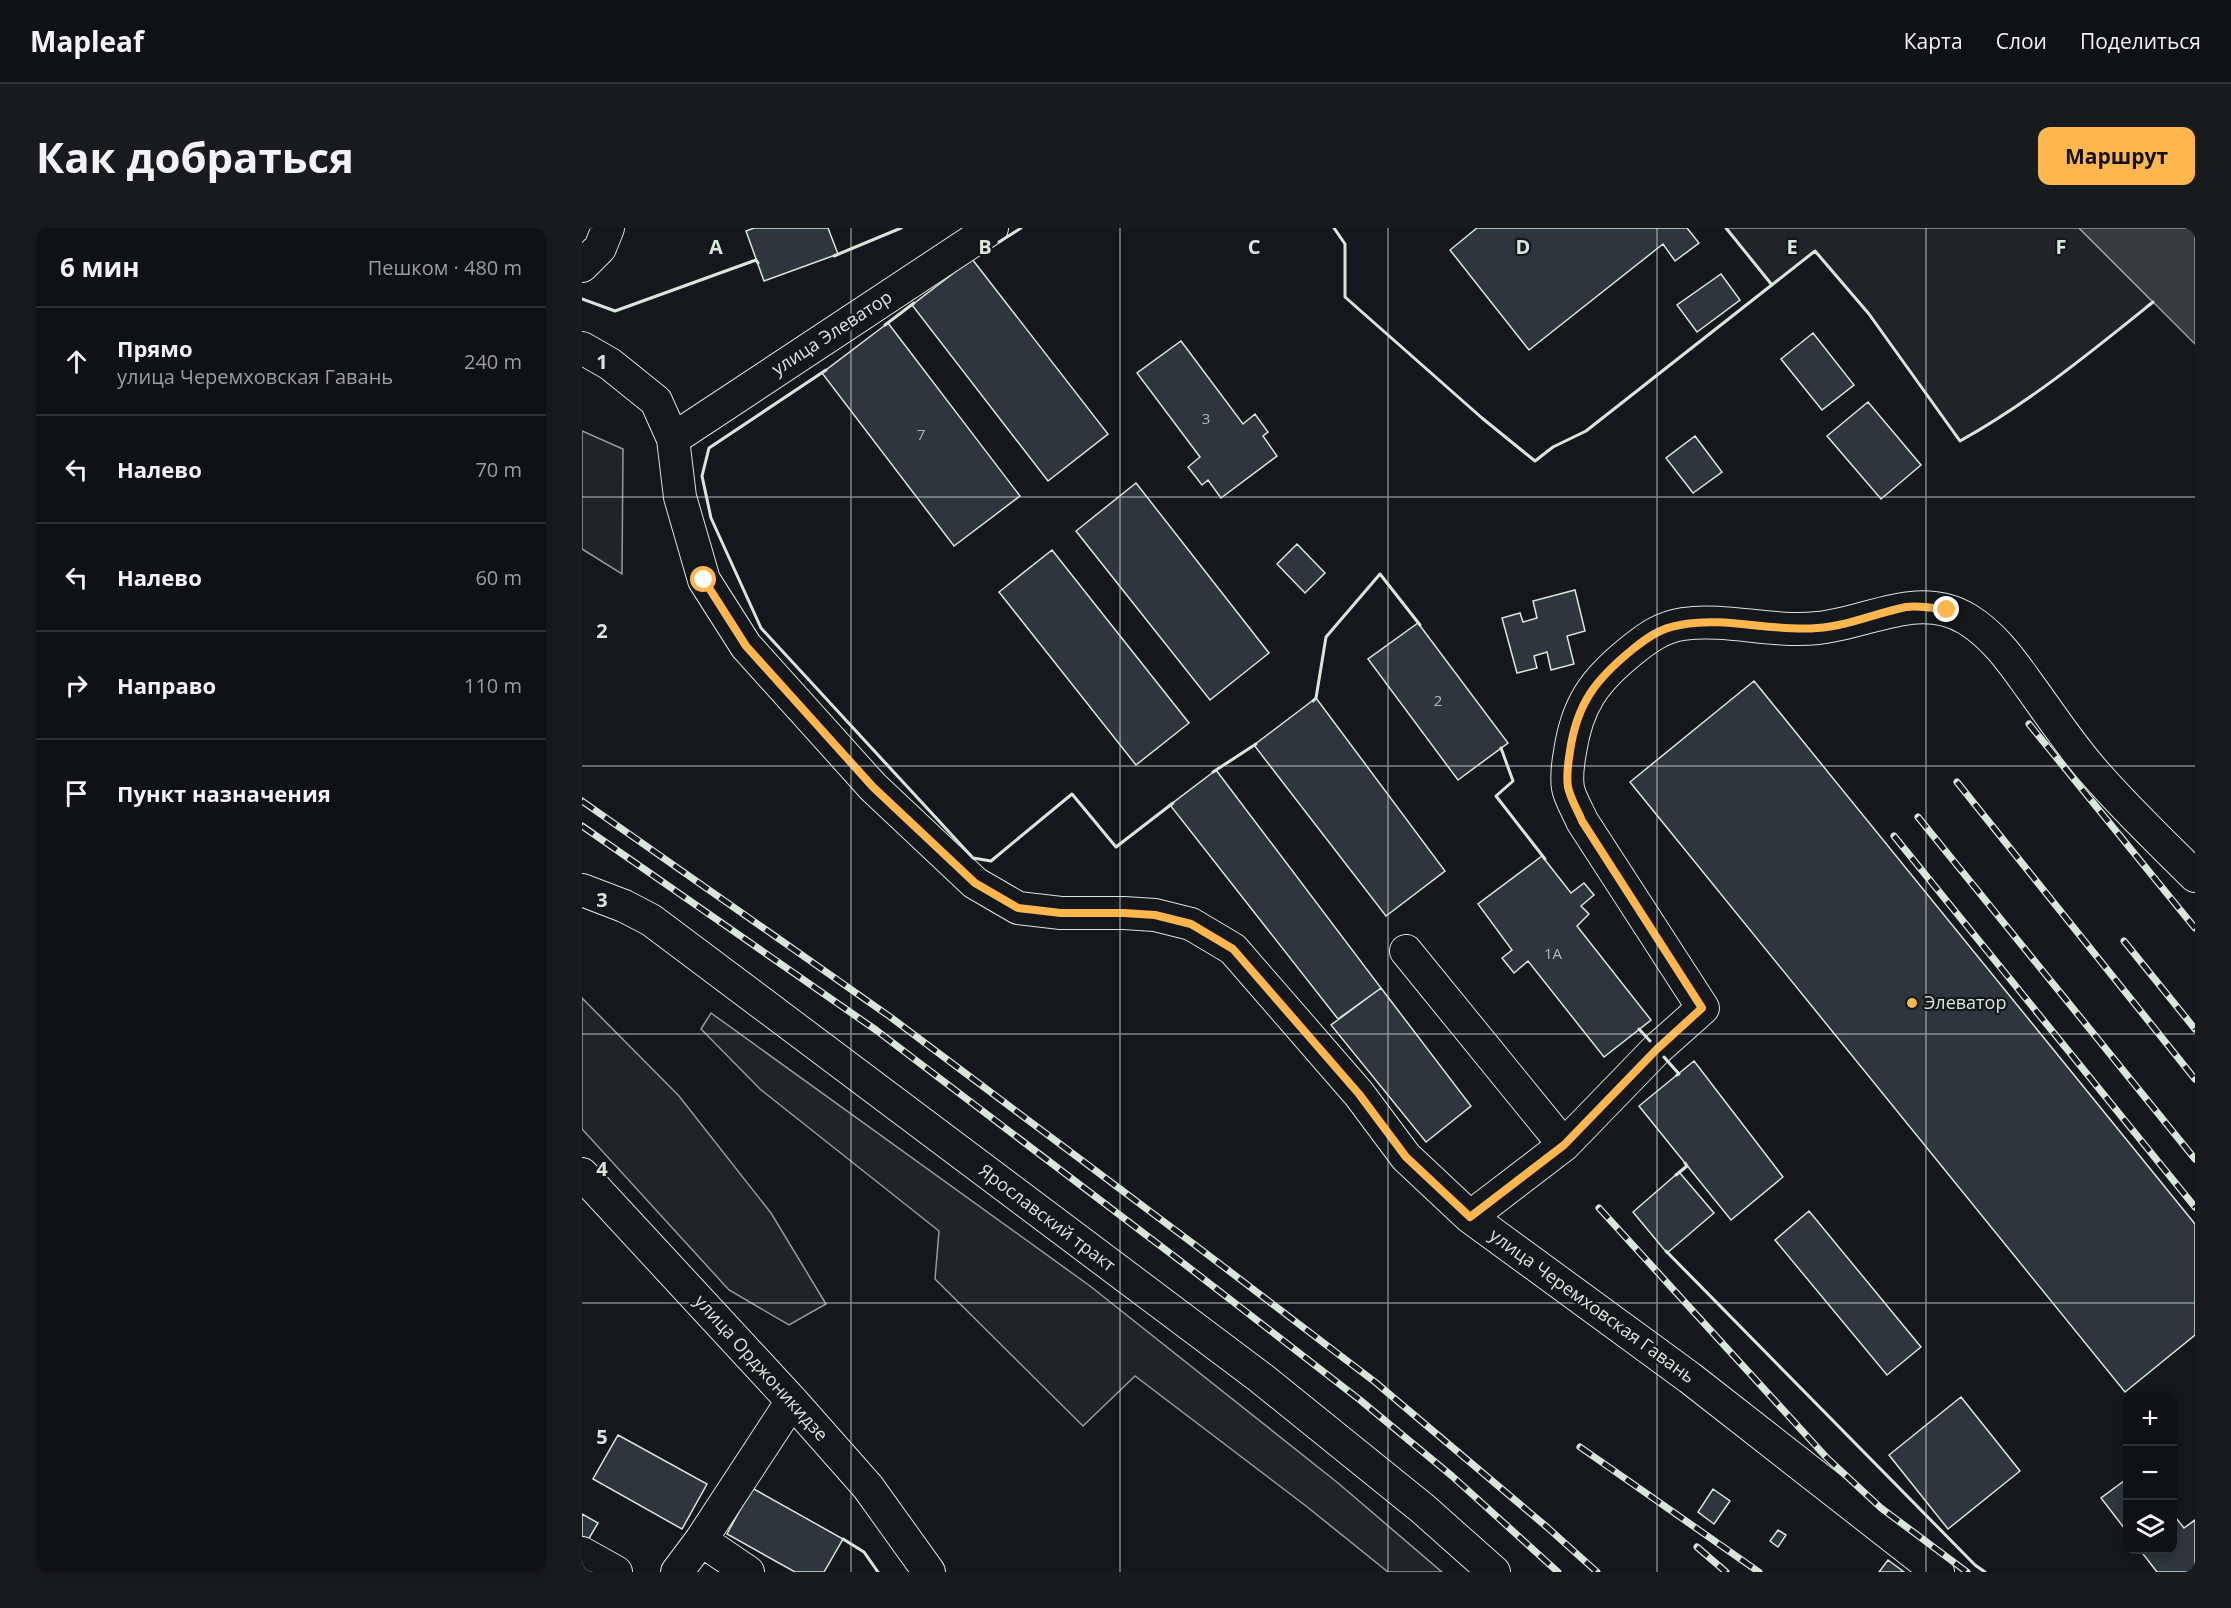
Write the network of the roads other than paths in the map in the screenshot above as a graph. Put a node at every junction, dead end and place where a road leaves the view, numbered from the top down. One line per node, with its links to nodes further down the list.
1 (608, 228): 3 (street)
2 (992, 228): 5 (street, улица Элеватор)
3 (582, 266)
4 (582, 348): 5 (street, улица Черемховская Гавань)
5 (673, 439): 11 (street, улица Черемховская Гавань)
6 (2195, 876): 9 (street)
7 (582, 890): 19 (street, Ярославский тракт)
8 (1406, 951): 9 (street)
9 (1564, 1145): 11 (street)
10 (582, 1174): 12 (street, улица Орджоникидзе)
11 (1470, 1217): 20 (street, улица Черемховская Гавань)
12 (792, 1401): 13 (street); 18 (street, улица Орджоникидзе)
13 (701, 1540): 16 (street); 17 (street)
14 (582, 1553): 15 (street)
15 (616, 1572)
16 (677, 1572)
17 (748, 1572)
18 (930, 1572)
19 (1494, 1572)
20 (1938, 1572)

